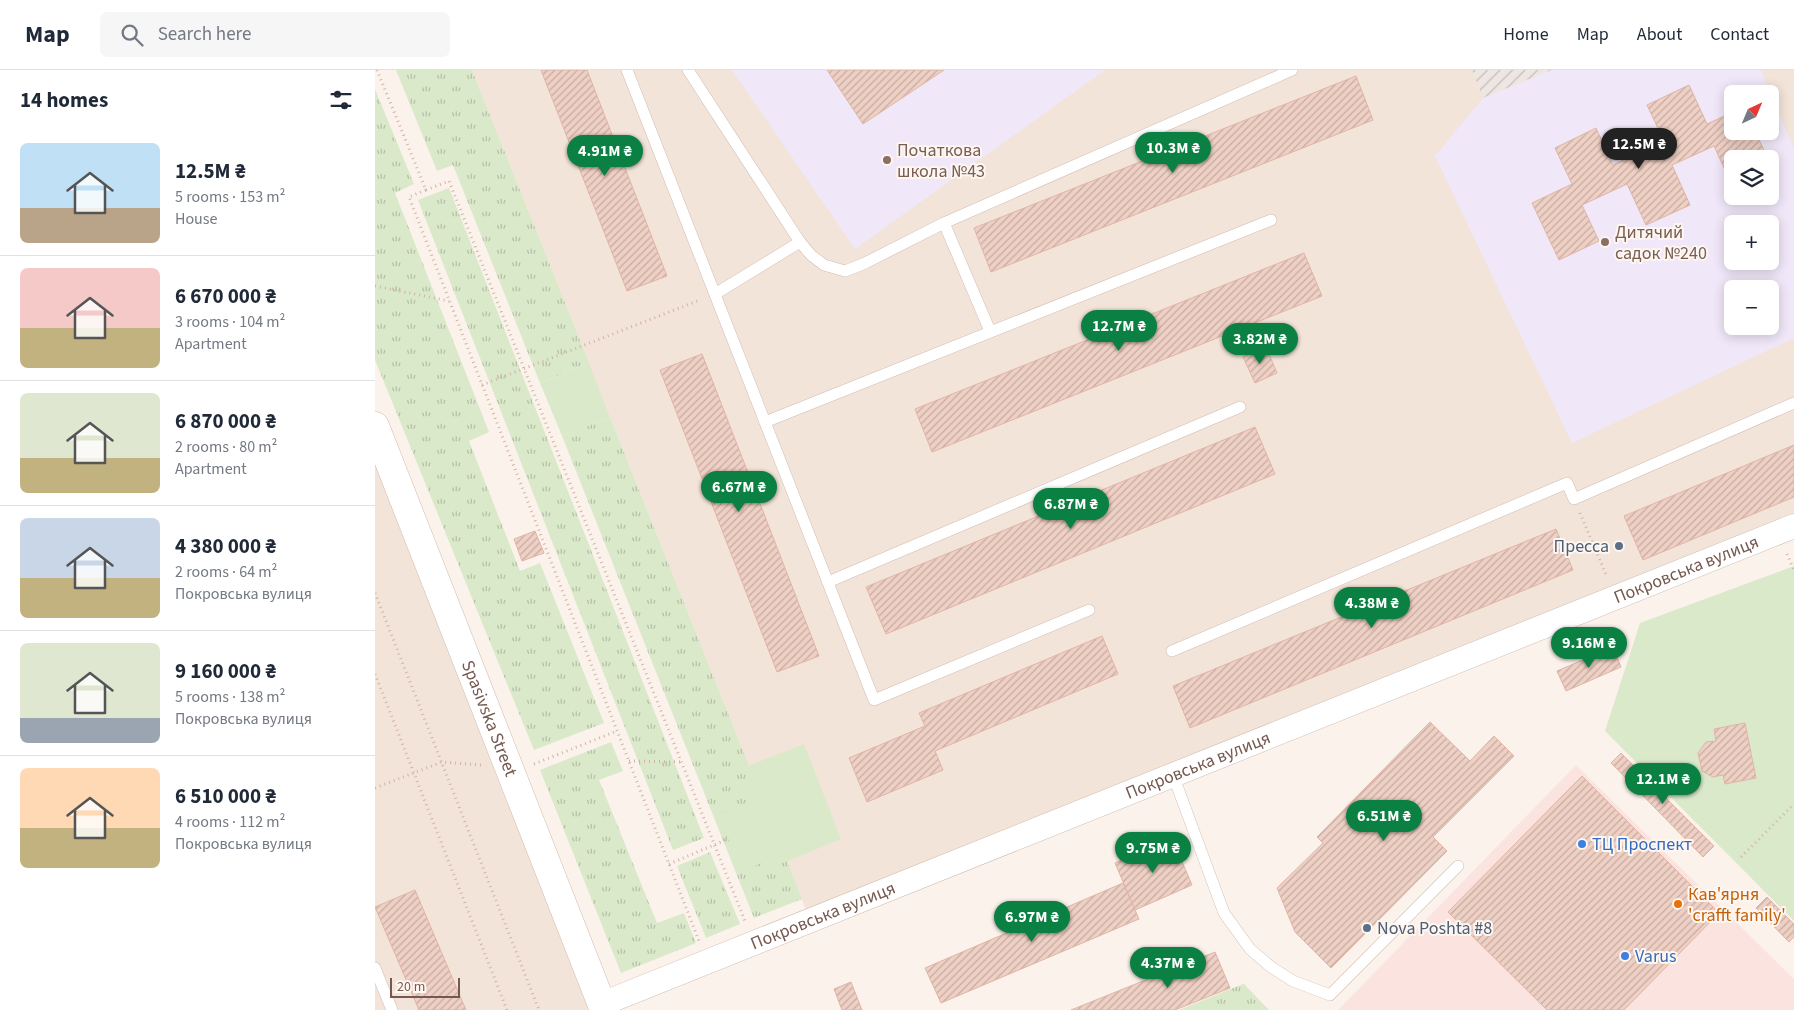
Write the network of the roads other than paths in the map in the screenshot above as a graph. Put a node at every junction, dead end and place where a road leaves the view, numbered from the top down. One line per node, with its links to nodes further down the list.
1 (627, 70): 7 (lane)
2 (688, 70): 6 (lane)
3 (1292, 70): 5 (lane)
4 (1271, 220): 8 (lane)
5 (944, 223): 6 (lane); 8 (lane)
6 (800, 242): 7 (lane)
7 (715, 294): 11 (lane)
8 (990, 331): 11 (lane)
9 (1794, 403): 16 (lane)
10 (1240, 407): 14 (lane)
11 (765, 422): 14 (lane)
12 (375, 426): 20 (street, Spasivska Street)
13 (1794, 526): 17 (street, Покровська вулиця)
14 (828, 582): 15 (lane)
15 (1089, 610)
16 (1172, 651)
17 (1173, 775): 18 (lane); 20 (street, Покровська вулиця)
18 (1458, 866)
19 (375, 968): 21 (lane)
20 (603, 1007)
21 (392, 1010)

